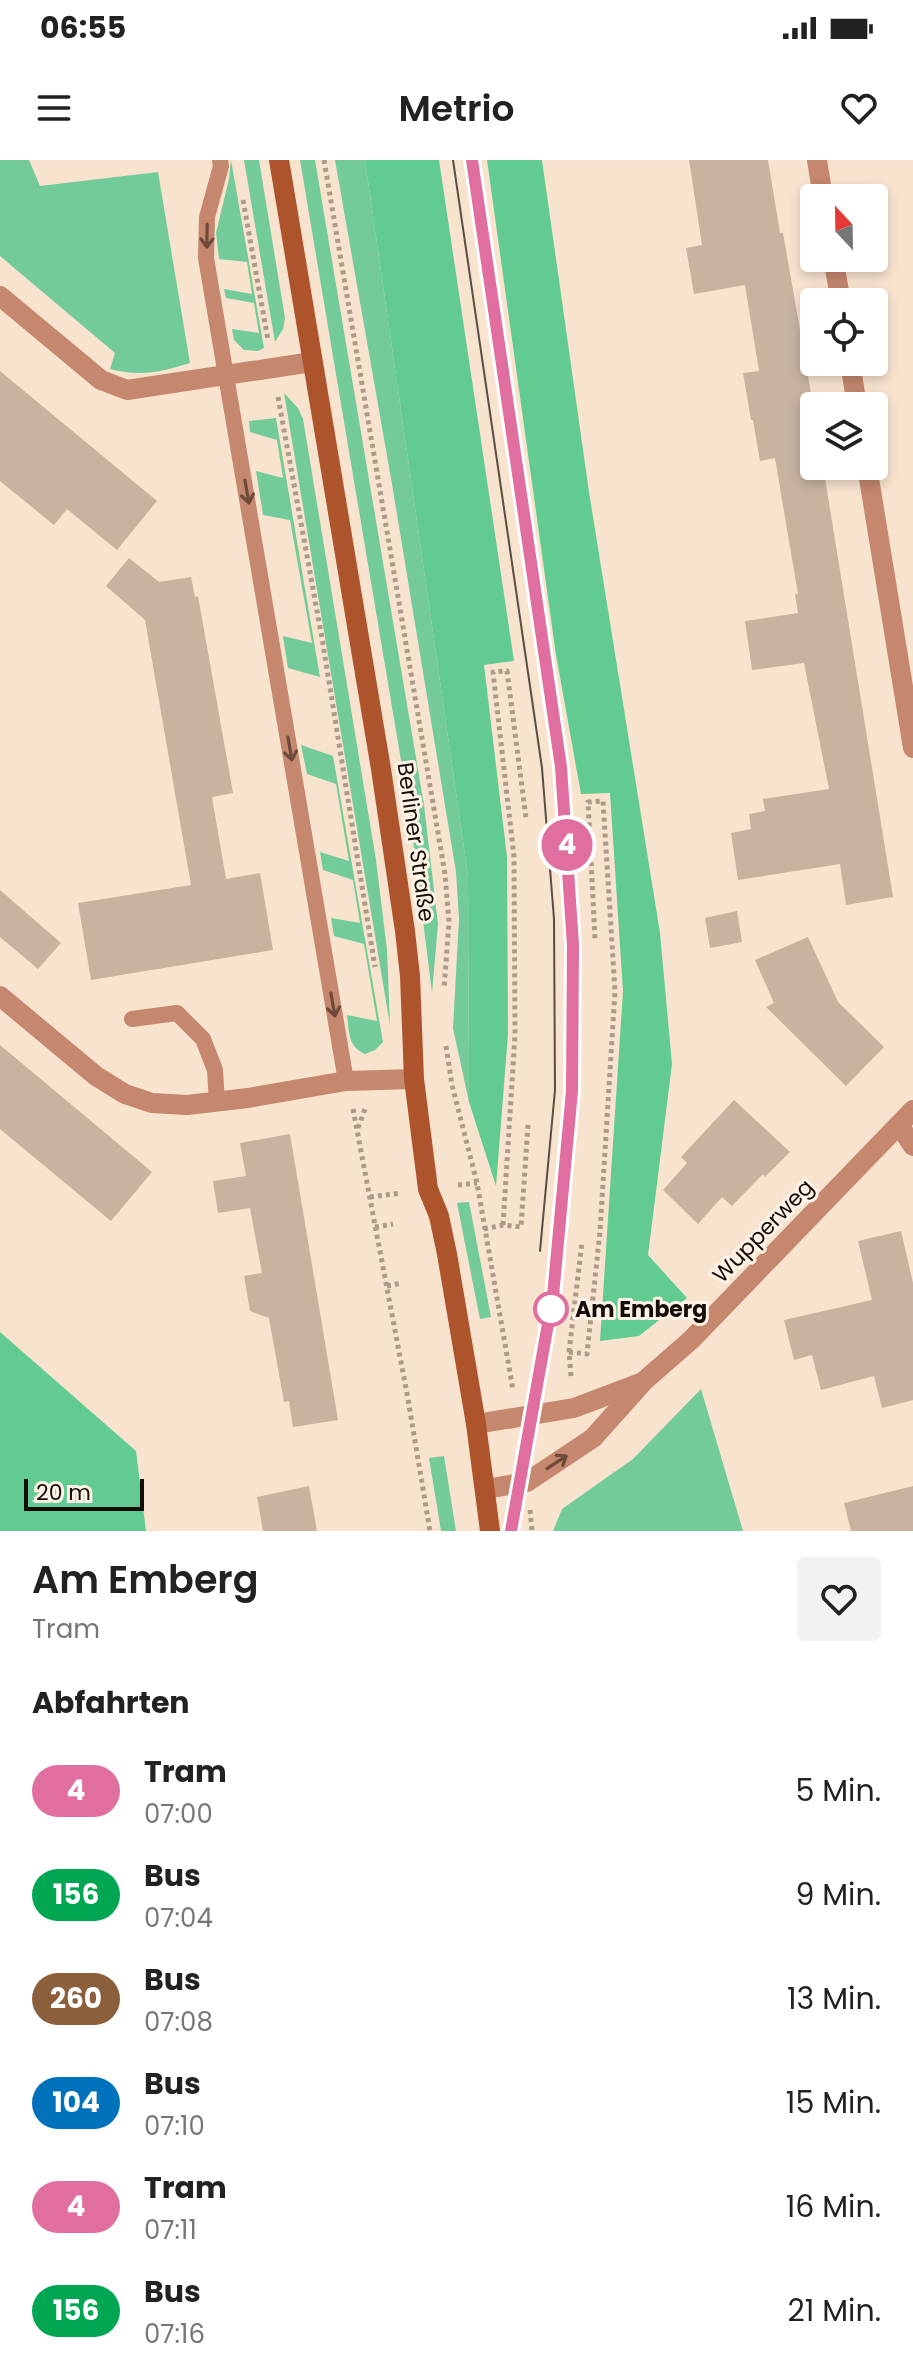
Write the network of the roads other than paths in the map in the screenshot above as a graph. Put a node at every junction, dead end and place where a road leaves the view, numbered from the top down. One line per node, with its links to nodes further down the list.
1 (220, 160): 7 (lane, one-way to 7)
2 (279, 160): 6 (main road, Berliner Straße)
3 (817, 160): 4 (street)
4 (821, 184)
5 (0, 296): 7 (street)
6 (312, 362): 7 (street); 12 (main road, Berliner Straße)
7 (228, 376): 13 (lane, one-way to 13)
8 (869, 480): 9 (street)
9 (913, 748)
10 (0, 996): 14 (street)
11 (132, 1019): 14 (lane)
12 (414, 1079): 13 (street); 18 (main road, Berliner Straße)
13 (346, 1081): 14 (street)
14 (217, 1102)
15 (906, 1118): 16 (street); 17 (street, Wupperweg)
16 (913, 1146)
17 (644, 1381): 18 (street, Wupperweg); 19 (street, Wupperweg, one-way to 17)
18 (476, 1424): 19 (main road, Berliner Straße)
19 (486, 1489): 20 (main road, Berliner Straße)
20 (490, 1531)

